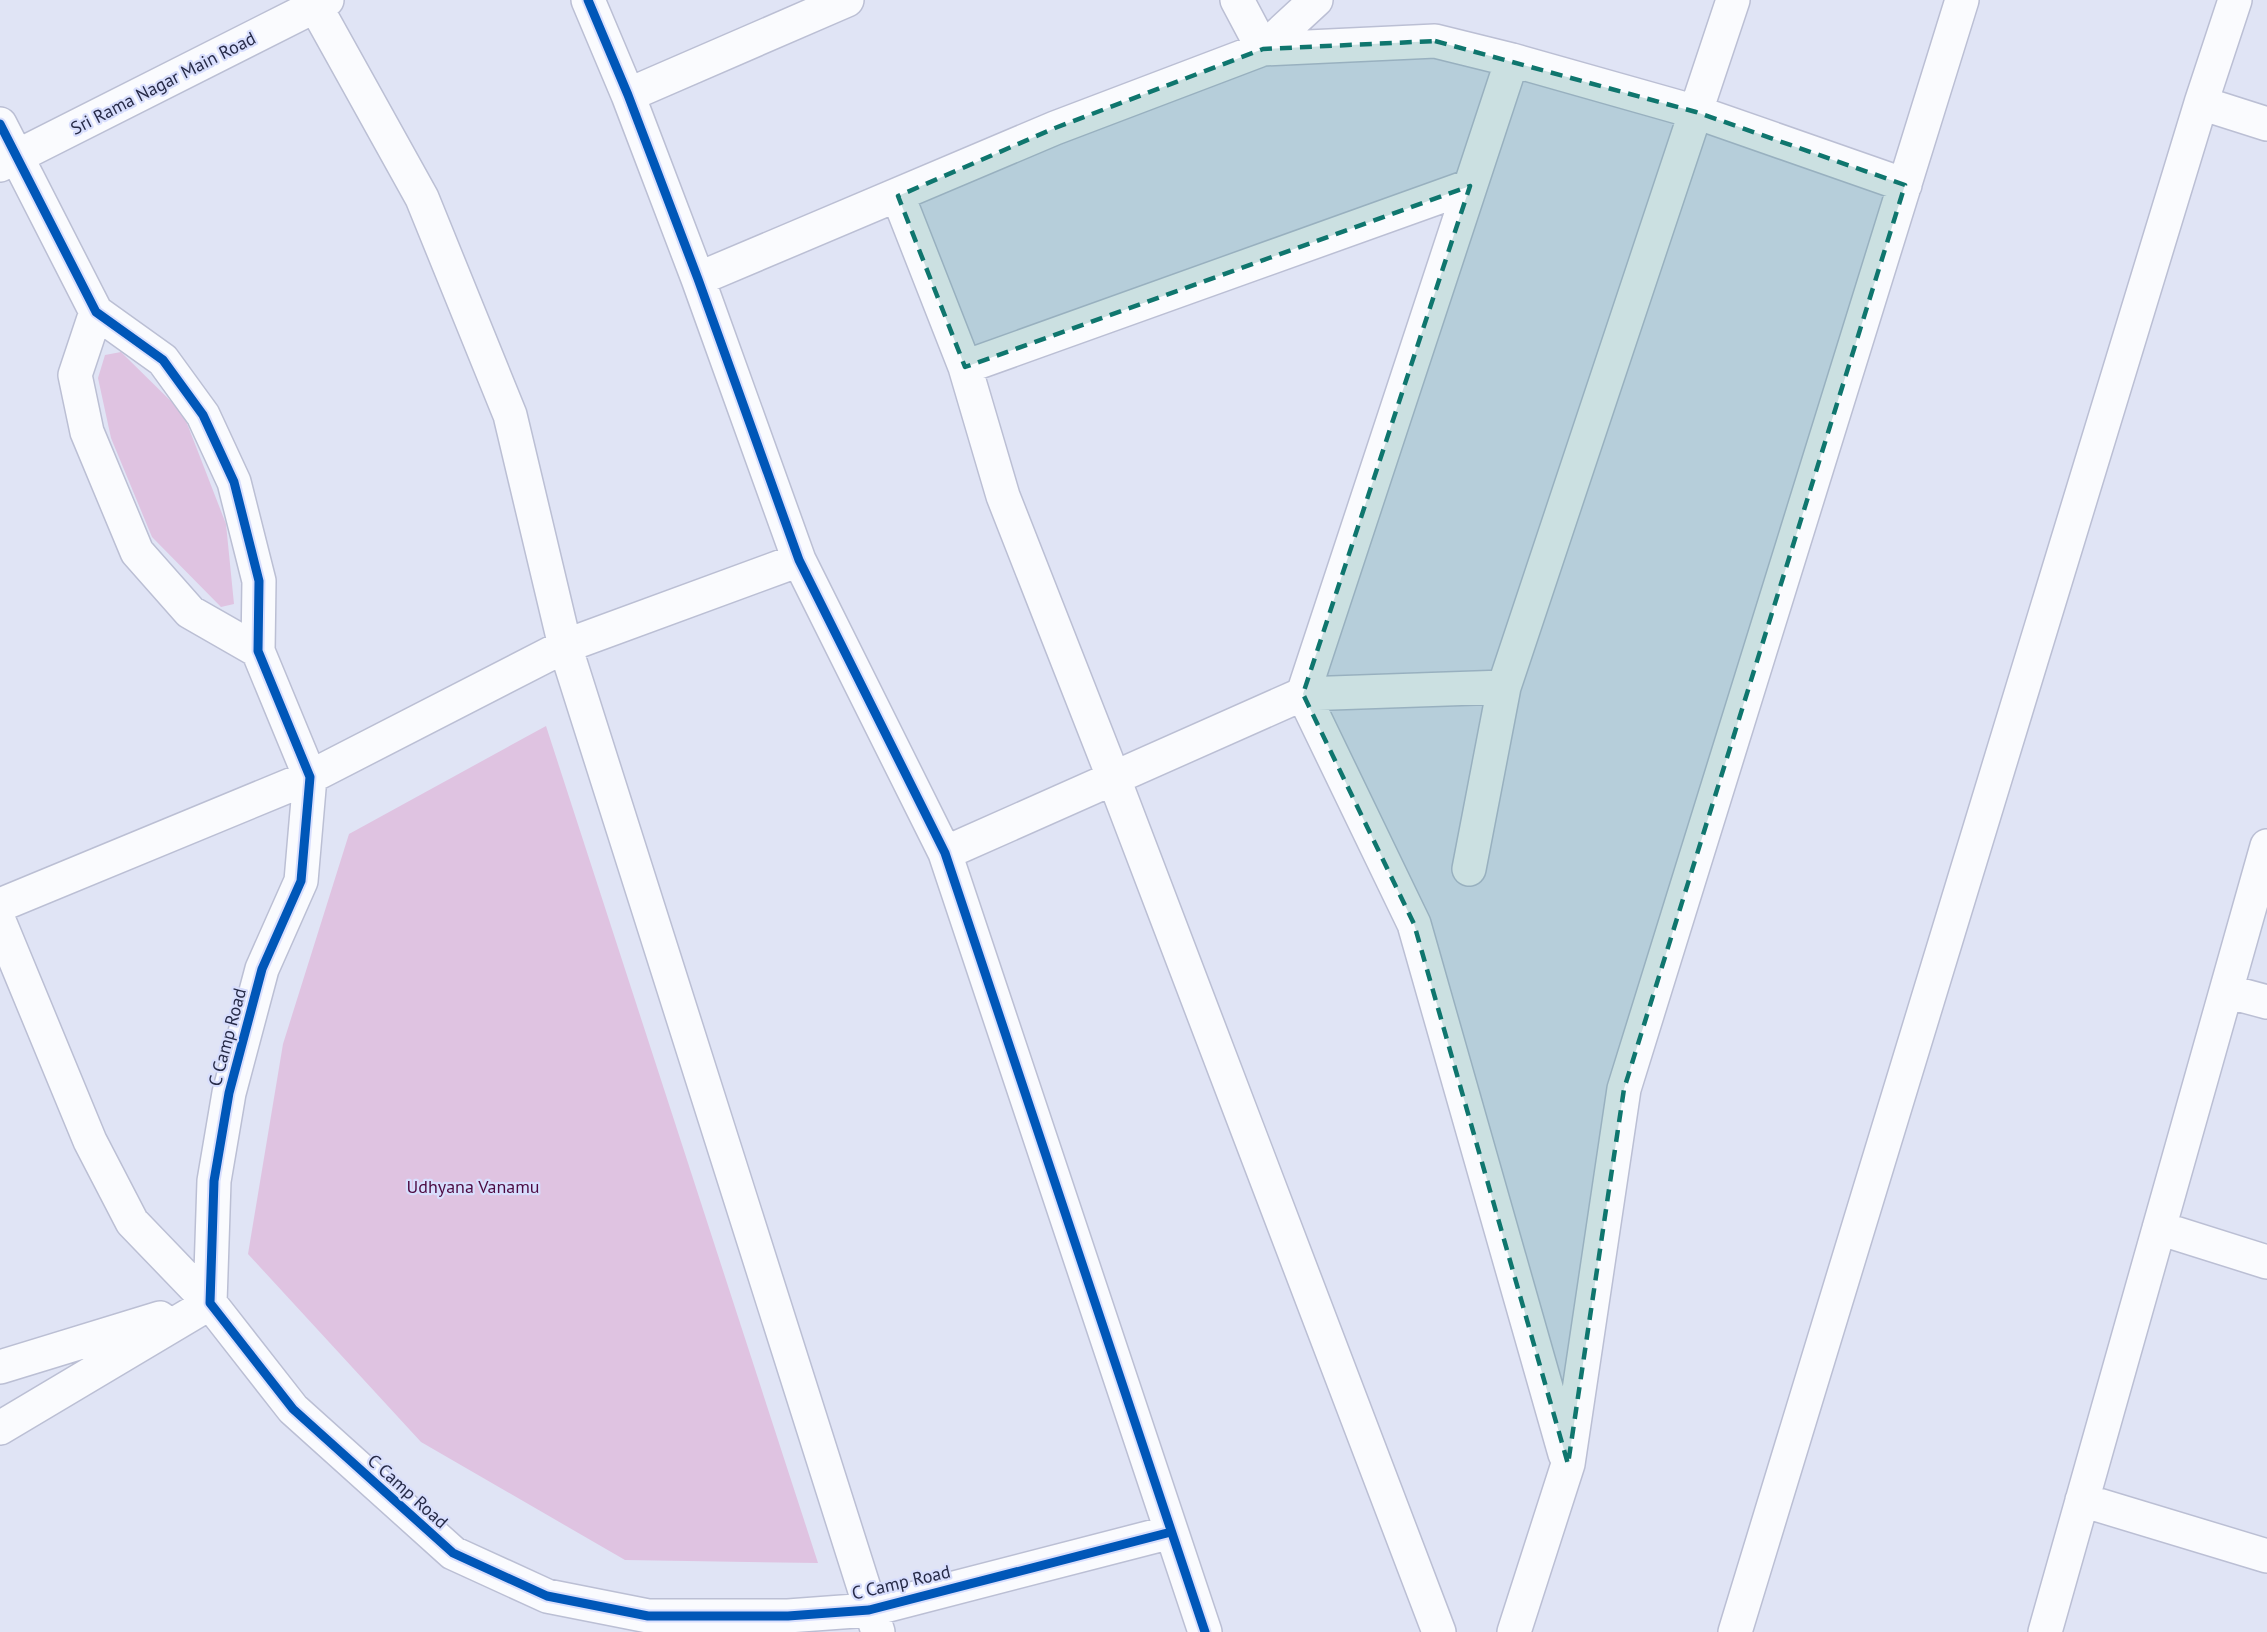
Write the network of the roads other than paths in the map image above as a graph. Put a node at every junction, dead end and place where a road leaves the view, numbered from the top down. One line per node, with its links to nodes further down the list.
1 (588, 0): 11 (street)
2 (847, 0): 11 (street)
3 (1237, 0): 9 (street)
4 (1316, 0): 9 (street)
5 (1732, 0): 13 (street)
6 (1962, 0): 17 (street)
7 (2235, 0): 12 (street)
8 (318, 2): 16 (street, Sri Rama Nagar Main Road); 24 (street)
9 (1263, 49): 10 (street); 19 (street)
10 (1512, 60): 13 (street); 18 (street)
11 (628, 95): 20 (street)
12 (2201, 103): 15 (street); 50 (street)
13 (1696, 112): 17 (street); 26 (street)
14 (0, 124): 16 (street)
15 (2267, 124)
16 (9, 161): 21 (street)
17 (1905, 185): 42 (street)
18 (1470, 186): 22 (street); 27 (street)
19 (898, 196): 20 (street); 22 (street)
20 (698, 279): 23 (street)
21 (96, 312): 25 (street); 25 (street)
22 (965, 368): 29 (street)
23 (799, 560): 24 (street); 31 (street)
24 (565, 646): 28 (street); 46 (street)
25 (258, 651): 28 (street)
26 (1504, 687): 27 (street); 32 (street)
27 (1303, 694): 29 (street); 42 (street)
28 (310, 777): 33 (street); 39 (street, C Camp Road)
29 (1114, 779): 31 (street); 48 (street)
30 (2267, 846): 35 (street)
31 (945, 853): 44 (street)
32 (1469, 869)
33 (0, 905)
34 (0, 923): 39 (street)
35 (2226, 991): 36 (street); 37 (street)
36 (2267, 1002)
37 (2159, 1228): 38 (street); 43 (street)
38 (2267, 1262)
39 (210, 1303): 40 (street); 41 (street); 46 (street, C Camp Road)
40 (0, 1367)
41 (0, 1428)
42 (1568, 1464): 49 (street)
43 (2082, 1500): 45 (street); 51 (street)
44 (1171, 1532): 46 (street, C Camp Road); 47 (street)
45 (2267, 1556)
46 (874, 1621)
47 (1205, 1632)
48 (1439, 1632)
49 (1514, 1632)
50 (1735, 1632)
51 (2045, 1632)

